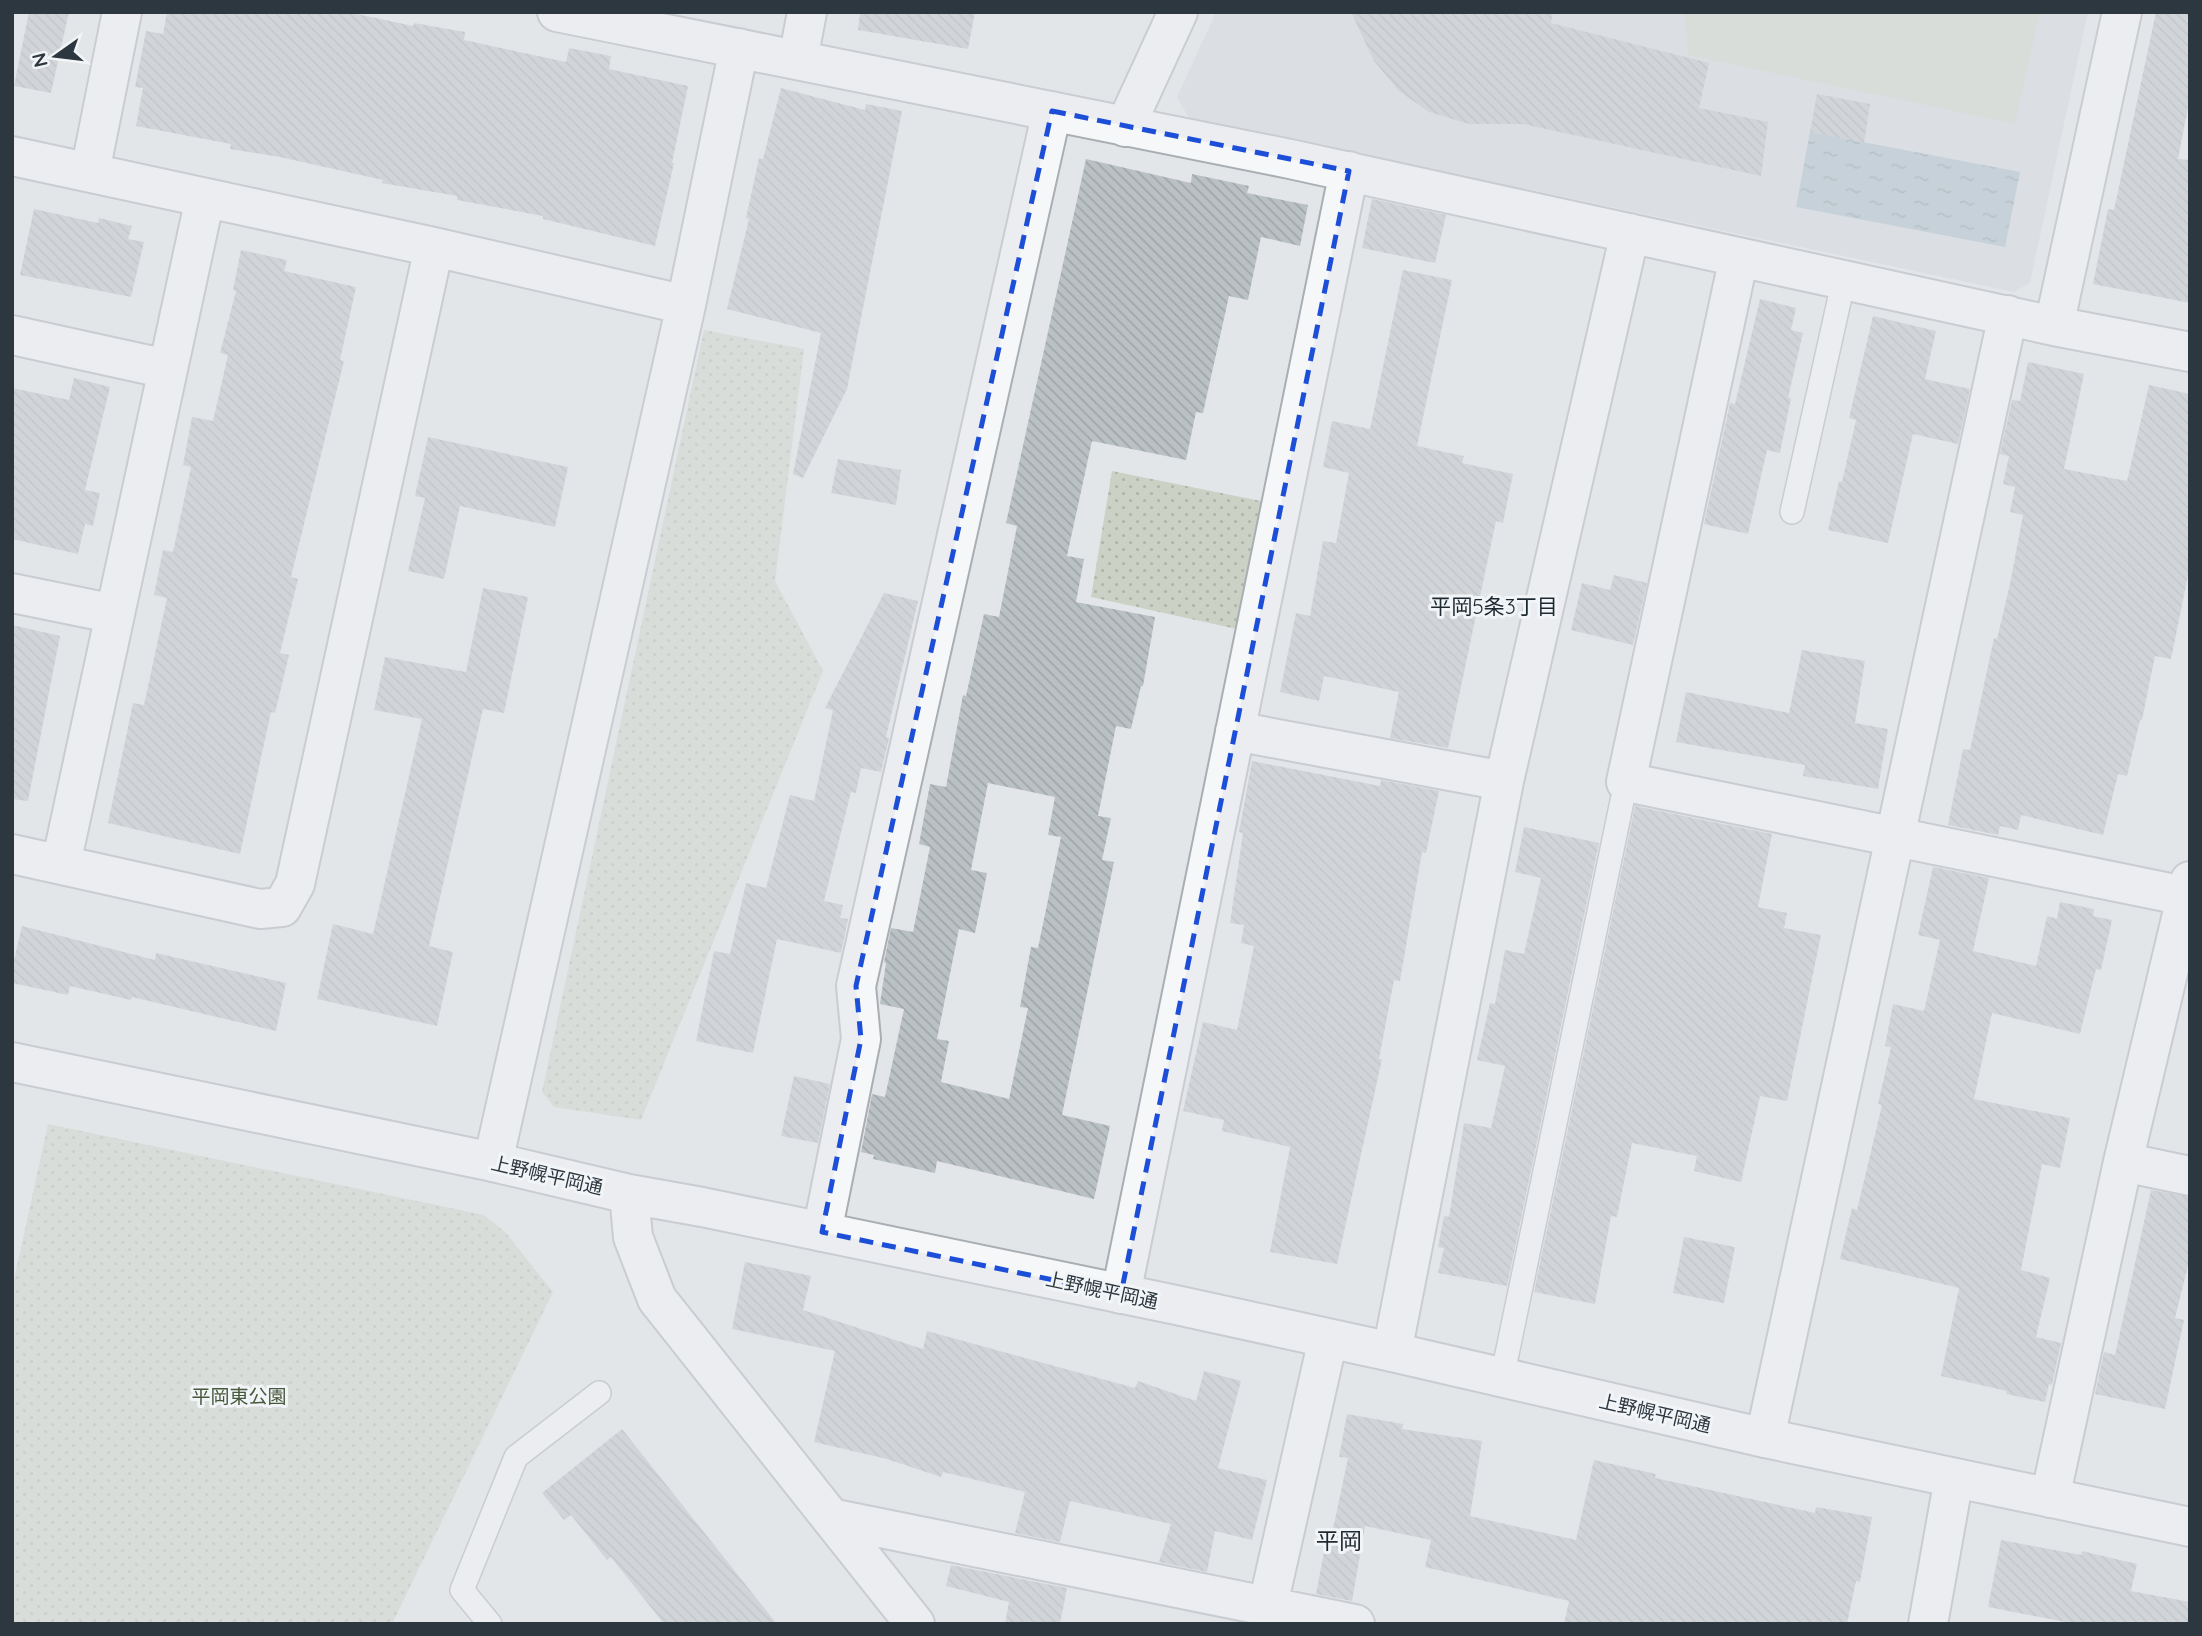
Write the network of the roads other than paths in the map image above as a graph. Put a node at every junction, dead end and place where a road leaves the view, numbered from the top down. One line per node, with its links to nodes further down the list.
1 (122, 12): 12 (street)
2 (807, 12): 7 (street)
3 (1178, 12): 9 (street)
4 (2122, 12): 20 (street)
5 (570, 13): 6 (street)
6 (739, 48): 7 (street); 18 (street)
7 (797, 61): 8 (street)
8 (1052, 111): 9 (street); 39 (street)
9 (1125, 127): 11 (street)
10 (12, 156): 12 (street)
11 (1349, 171): 14 (street); 27 (street)
12 (90, 173): 13 (street)
13 (205, 198): 15 (street); 23 (street)
14 (1630, 233): 16 (street); 28 (street)
15 (434, 247): 18 (street); 32 (street)
16 (1739, 257): 17 (street); 29 (street)
17 (1843, 279): 19 (street); 24 (lane)
18 (686, 305): 35 (street)
19 (2008, 315): 20 (street); 30 (street)
20 (2054, 326): 22 (street)
21 (12, 335): 23 (street)
22 (2190, 352)
23 (167, 369): 26 (street)
24 (1791, 512)
25 (12, 593): 26 (street)
26 (115, 614): 32 (street)
27 (1236, 731): 28 (street); 40 (street)
28 (1504, 781): 42 (street)
29 (1626, 782): 30 (street); 43 (lane)
30 (1896, 838): 33 (street); 45 (street)
31 (12, 854): 32 (street)
32 (61, 864)
33 (2189, 891): 36 (street)
34 (12, 1062): 35 (street, 上野幌平岡通)
35 (493, 1162): 38 (street, 上野幌平岡通)
36 (2123, 1162): 37 (street); 47 (street)
37 (2190, 1176)
38 (629, 1195): 39 (street, 上野幌平岡通); 48 (street)
39 (822, 1232): 40 (street, 上野幌平岡通)
40 (1121, 1294): 41 (street, 上野幌平岡通)
41 (1328, 1339): 42 (street, 上野幌平岡通); 50 (street)
42 (1392, 1352): 43 (street, 上野幌平岡通)
43 (1502, 1378): 45 (street, 上野幌平岡通)
44 (599, 1393): 51 (lane)
45 (1765, 1438): 46 (street, 上野幌平岡通)
46 (1954, 1478): 47 (street, 上野幌平岡通); 54 (street)
47 (2050, 1498): 49 (street, 上野幌平岡通)
48 (831, 1518): 50 (street); 52 (street)
49 (2190, 1527)
50 (1268, 1605): 53 (street)
51 (489, 1624)
52 (915, 1624)
53 (1354, 1624)
54 (1928, 1624)

